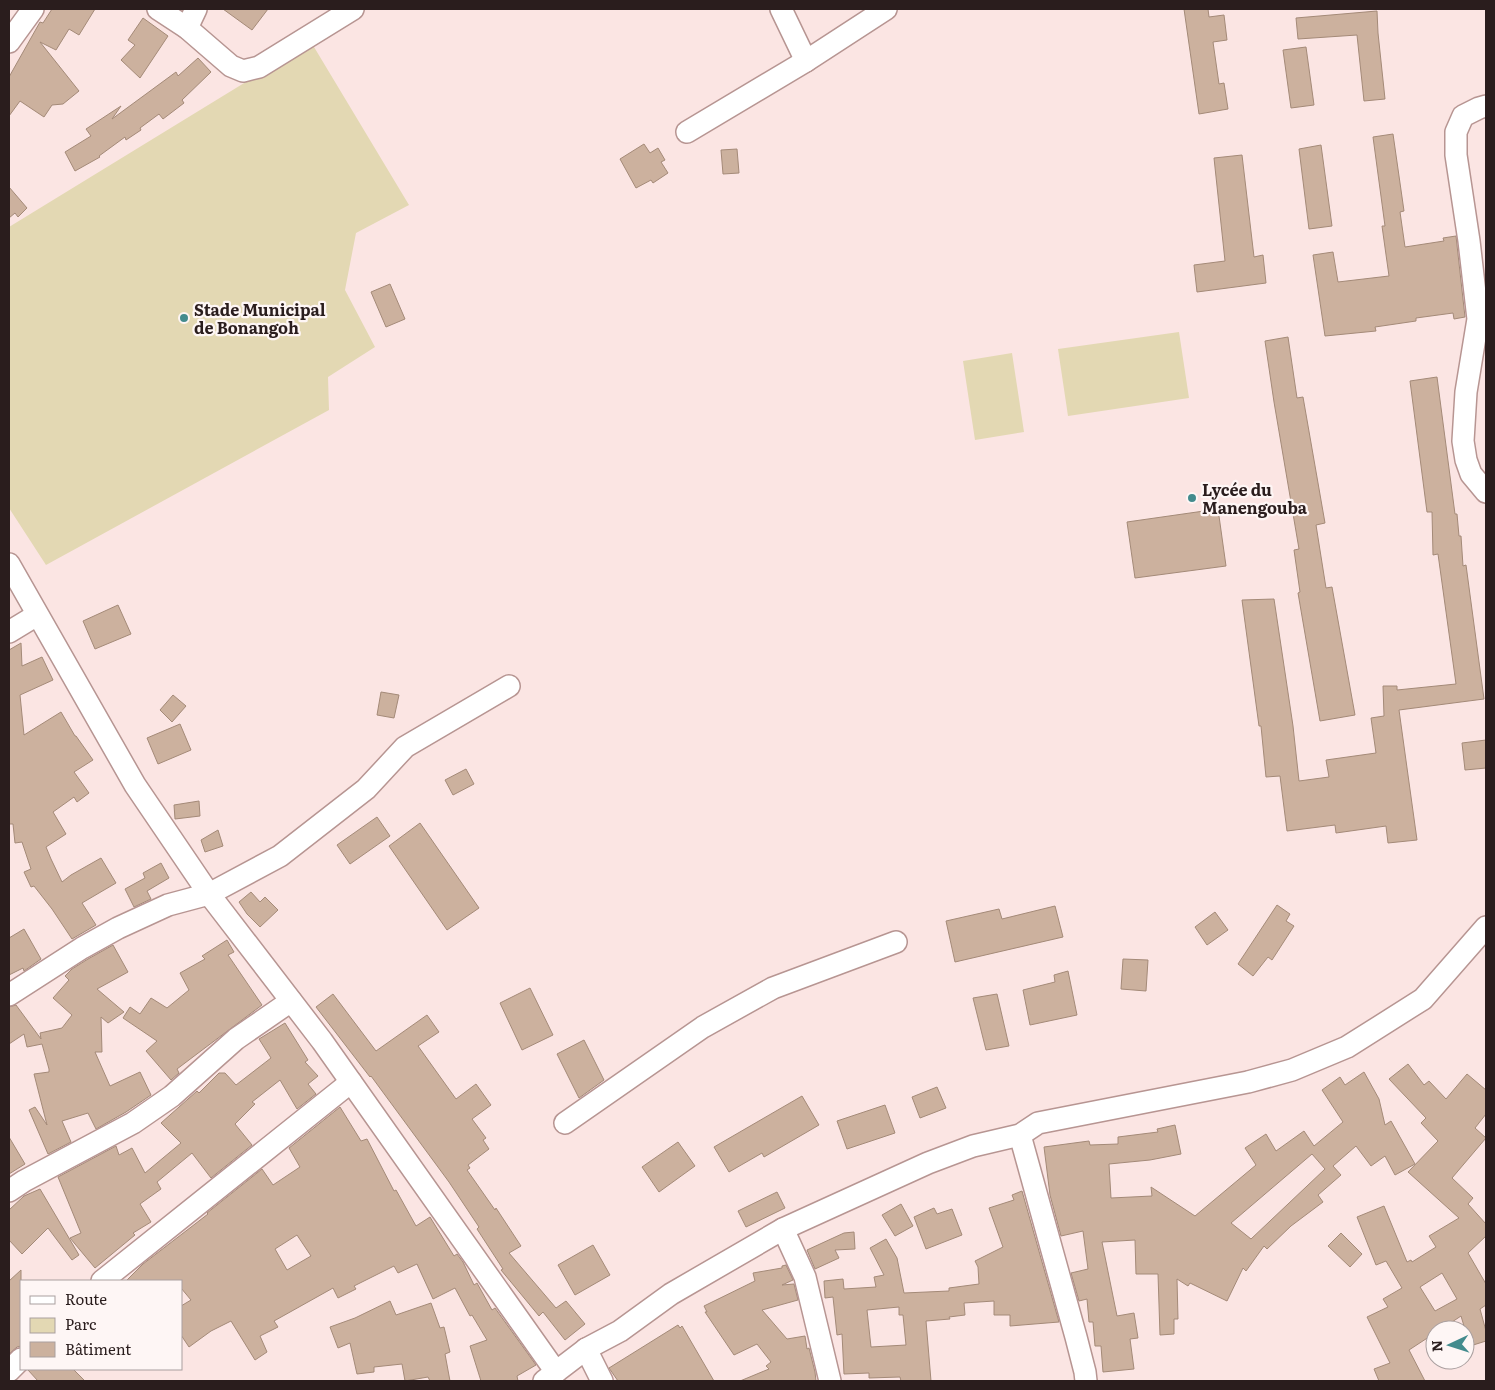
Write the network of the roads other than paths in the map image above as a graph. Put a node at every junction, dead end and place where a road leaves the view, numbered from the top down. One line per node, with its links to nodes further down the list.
1 (32, 9): 7 (street)
2 (158, 9): 6 (street)
3 (353, 9): 6 (street)
4 (781, 9): 8 (street)
5 (886, 9): 8 (street)
6 (192, 18)
7 (9, 42)
8 (806, 61): 10 (street)
9 (1486, 106): 11 (street)
10 (687, 132)
11 (1486, 492)
12 (9, 564): 13 (street)
13 (37, 615): 14 (street); 16 (street)
14 (9, 632)
15 (509, 686): 16 (street)
16 (209, 894): 19 (street); 20 (street)
17 (1486, 927): 23 (street)
18 (896, 942): 22 (street)
19 (9, 995)
20 (291, 1001): 21 (street); 24 (street)
21 (351, 1082): 26 (street); 30 (street)
22 (565, 1123)
23 (1020, 1135): 25 (street); 33 (street)
24 (9, 1191)
25 (783, 1229): 27 (street); 32 (street)
26 (103, 1280)
27 (586, 1349): 30 (street); 31 (street)
28 (20, 1360): 29 (street)
29 (9, 1371)
30 (550, 1377)
31 (602, 1381)
32 (830, 1381)
33 (1086, 1381)

